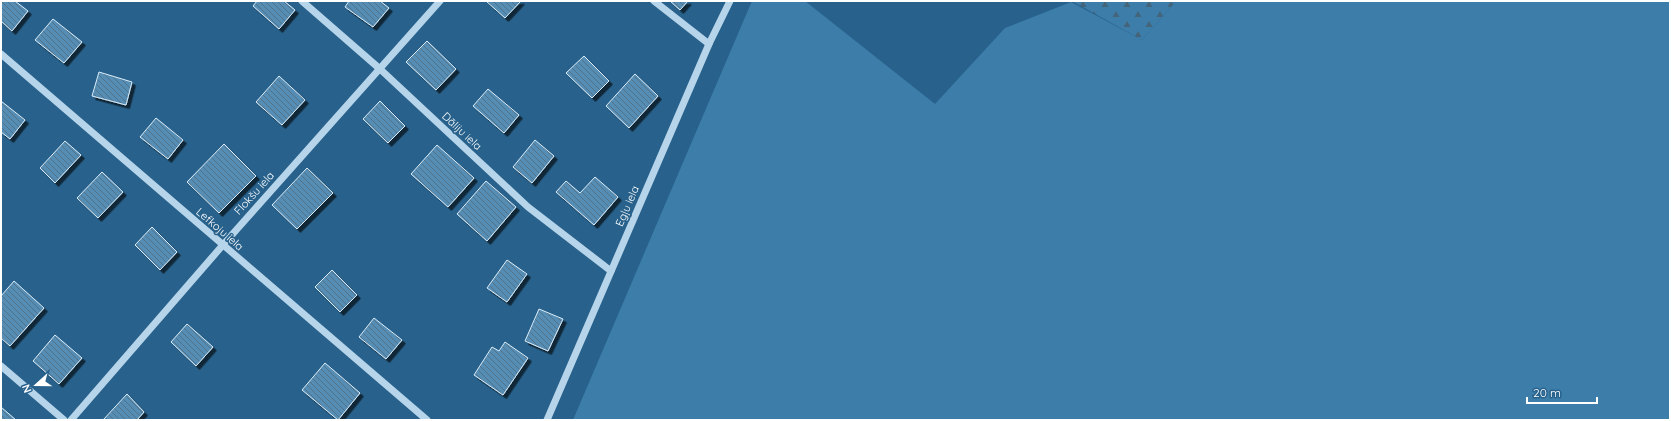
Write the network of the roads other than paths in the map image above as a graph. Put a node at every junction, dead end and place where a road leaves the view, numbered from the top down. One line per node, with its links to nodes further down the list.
1 (302, 1): 7 (street, Dāliju iela)
2 (440, 1): 7 (street, Flokšu iela)
3 (654, 1): 5 (street)
4 (730, 1): 5 (street, Egļu iela)
5 (709, 44): 9 (street, Egļu iela)
6 (1, 54): 8 (street, Lefkoju iela)
7 (380, 69): 8 (street, Flokšu iela); 9 (street, Dāliju iela)
8 (222, 246): 12 (street, Flokšu iela); 13 (street, Lefkoju iela)
9 (611, 271): 14 (street, Egļu iela)
10 (1, 366): 11 (street)
11 (64, 420)
12 (70, 420)
13 (427, 420)
14 (547, 420)

